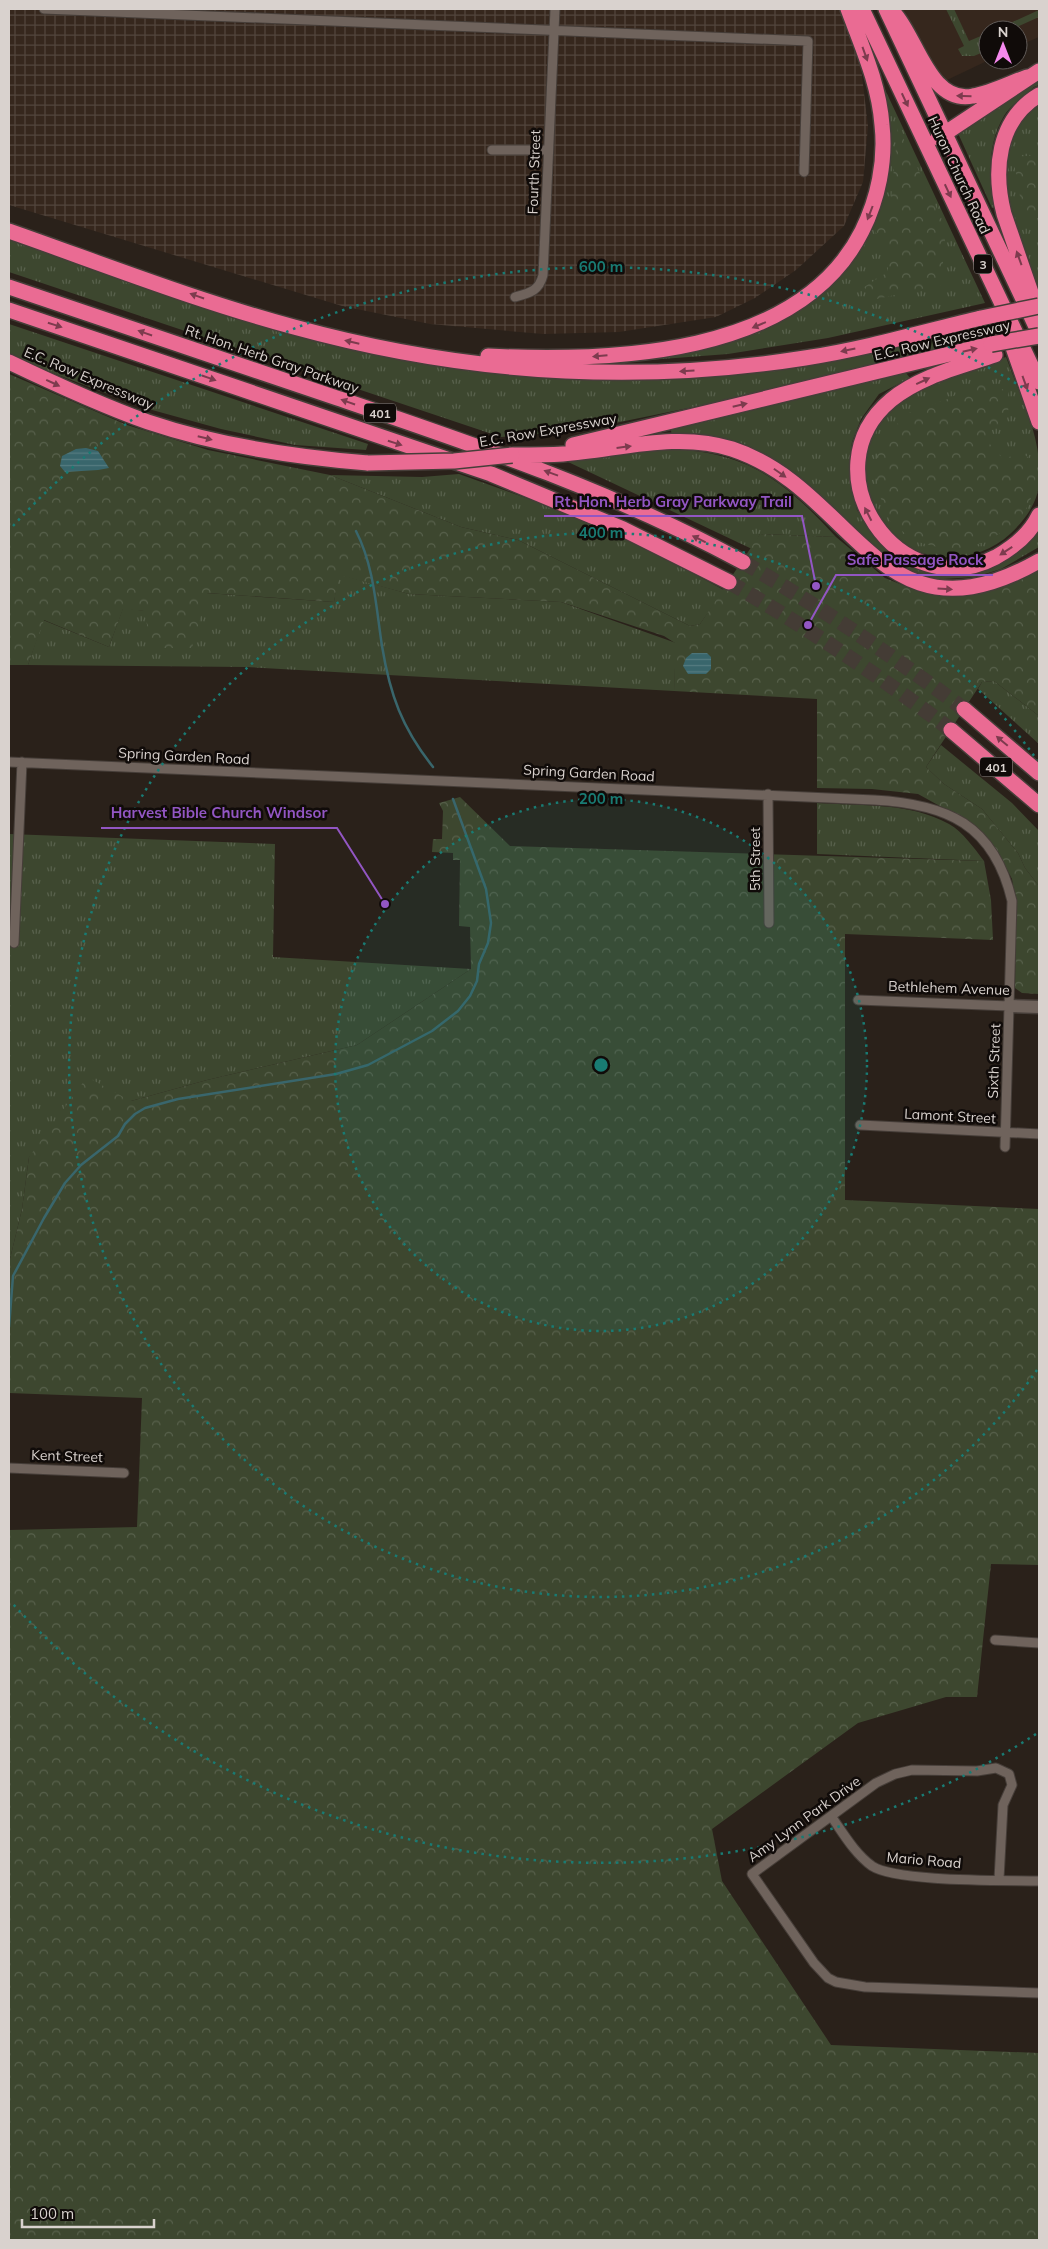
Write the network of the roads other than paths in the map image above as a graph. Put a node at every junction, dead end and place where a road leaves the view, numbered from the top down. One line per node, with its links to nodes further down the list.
1 (44, 9): 7 (street)
2 (554, 9): 7 (street, Fourth Street)
3 (848, 9): 25 (highway, one-way to 25)
4 (862, 9): 11 (highway, Huron Church Road / 3, one-way to 11)
5 (886, 9): 10 (highway, Huron Church Road / 3)
6 (890, 9): 8 (highway, one-way to 6)
7 (553, 30): 13 (street, Fourth Street); 14 (street)
8 (1033, 74): 10 (highway)
9 (1039, 95): 23 (highway, one-way to 9)
10 (944, 133): 11 (highway); 24 (highway, Huron Church Road / 3)
11 (927, 146): 17 (highway, Huron Church Road / 3, one-way to 17)
12 (492, 150): 13 (street)
13 (548, 150): 18 (street, Fourth Street)
14 (804, 172)
15 (9, 231): 25 (highway, E.C. Row Expressway, one-way to 15)
16 (9, 287): 32 (highway, Rt. Hon. Herb Gray Parkway / 401, one-way to 16)
17 (994, 287): 28 (highway, Huron Church Road / 3); 29 (highway, one-way to 29)
18 (515, 297)
19 (1039, 297): 22 (highway, bridge)
20 (1039, 306): 22 (highway, E.C. Row Expressway, bridge)
21 (9, 310): 34 (highway, 401, one-way to 34)
22 (1008, 312): 25 (highway, E.C. Row Expressway, one-way to 25, bridge)
23 (1039, 320)
24 (1039, 335): 26 (highway, bridge)
25 (384, 349)
26 (993, 350): 30 (highway, E.C. Row Expressway, one-way to 26); 31 (highway, one-way to 26)
27 (9, 362): 30 (highway, E.C. Row Expressway, one-way to 30, bridge)
28 (1039, 382)
29 (1039, 422)
30 (575, 448): 33 (highway, one-way to 33)
31 (1039, 515)
32 (743, 562)
33 (1039, 562)
34 (729, 582)
35 (964, 710): 39 (highway, 401, one-way to 35)
36 (950, 730): 41 (highway, 401)
37 (9, 762): 38 (street, Spring Garden Road)
38 (22, 762): 40 (street, Spring Garden Road); 43 (street)
39 (1039, 773)
40 (768, 794): 42 (street, 5th Street); 45 (street, Spring Garden Road)
41 (1039, 805)
42 (769, 923)
43 (14, 943)
44 (858, 1000): 45 (street, Bethlehem Avenue)
45 (1010, 1006): 46 (street, Bethlehem Avenue); 48 (street, Sixth Street)
46 (1039, 1007)
47 (860, 1125): 48 (street, Lamont Street)
48 (1006, 1133): 49 (street, Lamont Street); 50 (street, Sixth Street)
49 (1039, 1134)
50 (1005, 1147)
51 (9, 1468): 52 (street, Kent Street)
52 (124, 1473)
53 (995, 1640): 54 (street)
54 (1039, 1643)
55 (831, 1816): 56 (street, Mario Road); 56 (street, Amy Lynn Park Drive); 58 (street, Amy Lynn Park Drive)
56 (999, 1879): 57 (street, Mario Road)
57 (1039, 1881)
58 (1039, 1993)

